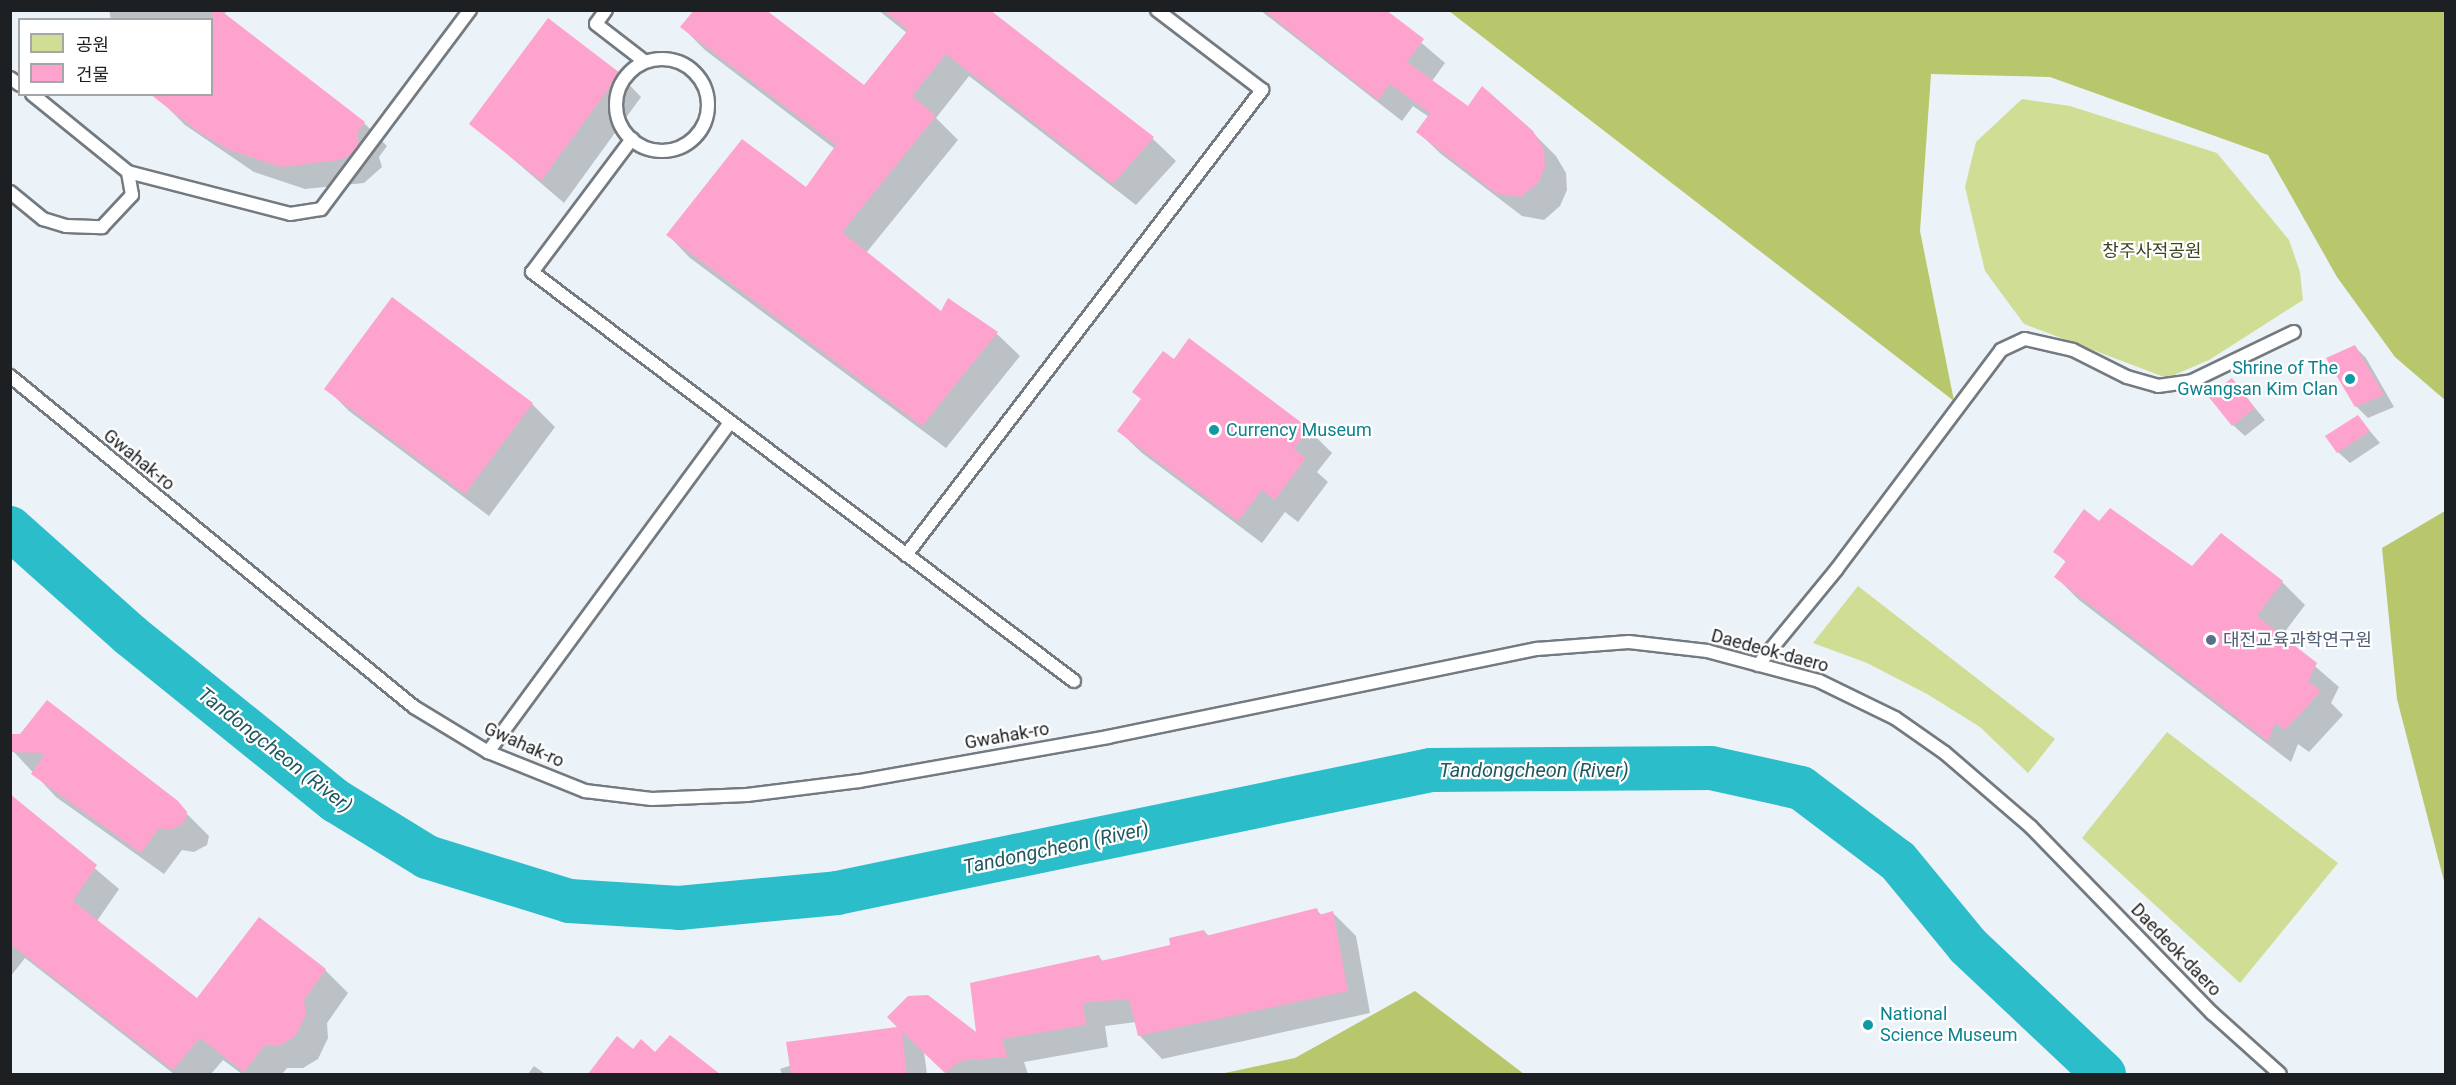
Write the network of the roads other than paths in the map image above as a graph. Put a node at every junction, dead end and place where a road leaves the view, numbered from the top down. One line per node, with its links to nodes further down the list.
1 (470, 10): 7 (lane)
2 (606, 10): 4 (lane)
3 (1156, 10): 12 (lane)
4 (644, 61): 6 (lane); 6 (lane)
5 (34, 96): 7 (lane)
6 (632, 139): 11 (lane)
7 (128, 172): 8 (lane)
8 (10, 192)
9 (2294, 332): 13 (lane)
10 (10, 376): 16 (lane, Gwahak-ro)
11 (730, 422): 12 (lane); 16 (lane)
12 (906, 555): 14 (lane)
13 (1758, 664): 15 (lane, Daedeok-daero); 17 (lane, Daedeok-daero)
14 (1074, 681)
15 (1108, 737): 16 (lane, Gwahak-ro)
16 (488, 752)
17 (2280, 1074)

